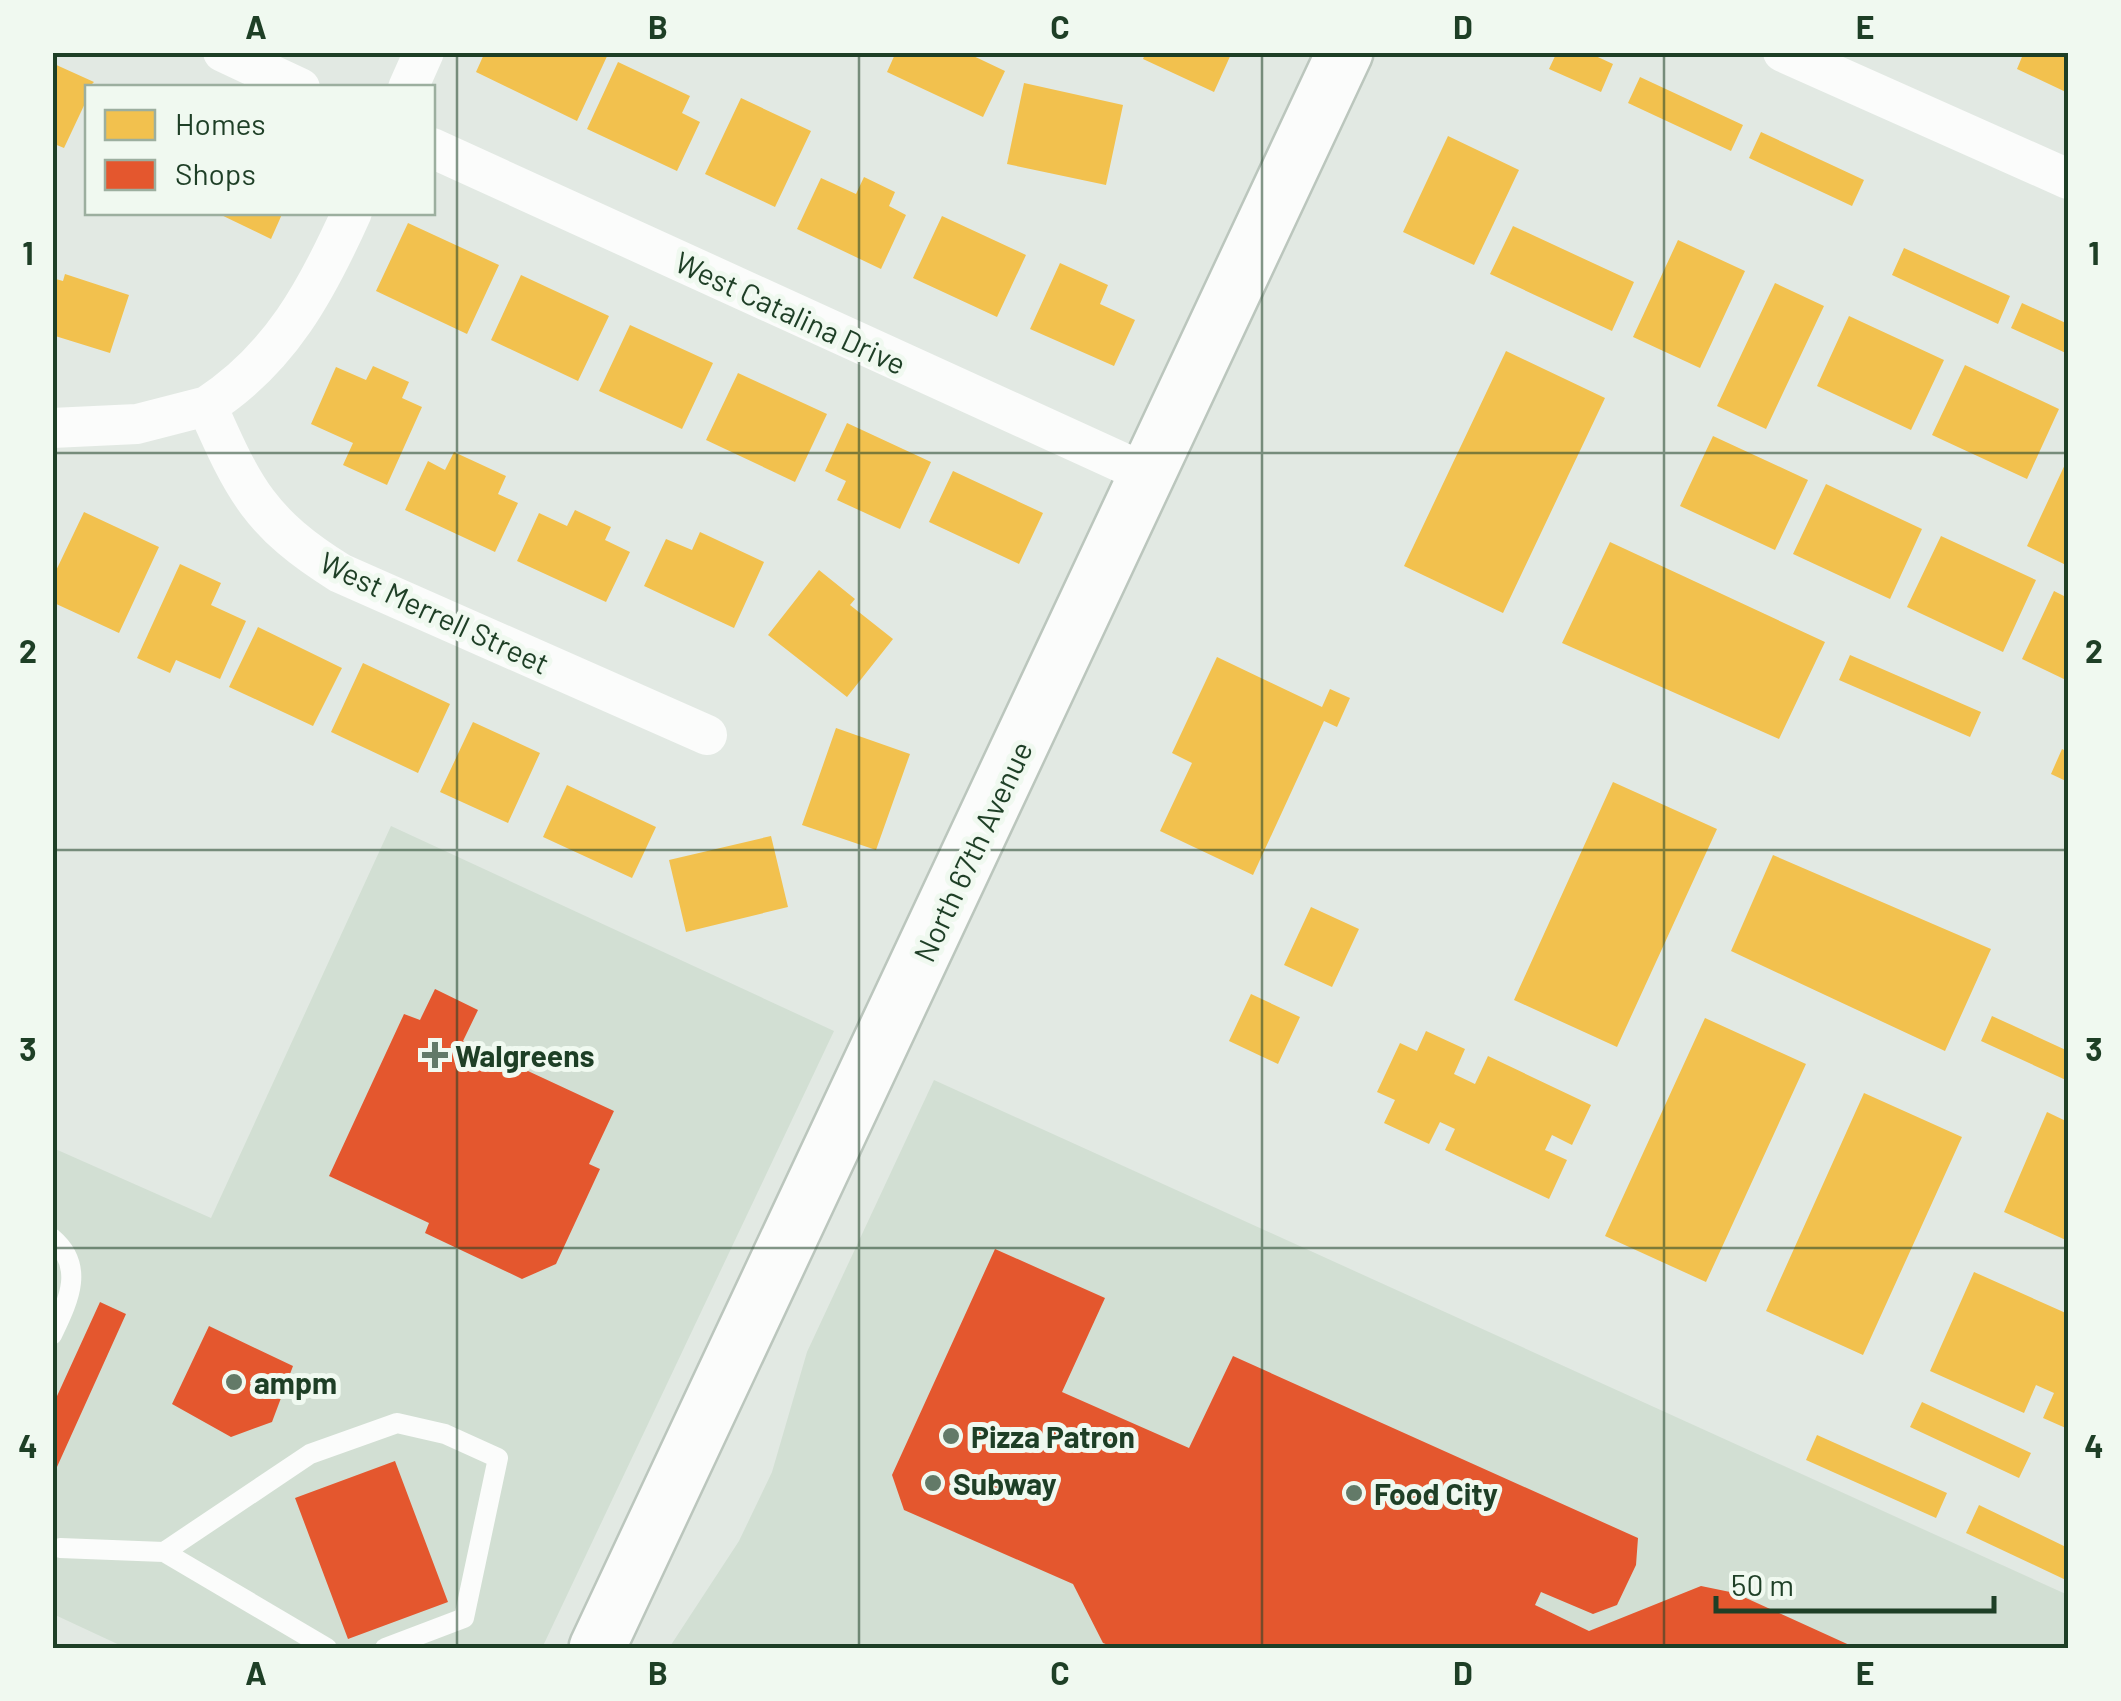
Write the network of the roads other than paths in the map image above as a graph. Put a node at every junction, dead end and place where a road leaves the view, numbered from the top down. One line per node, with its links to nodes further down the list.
1 (223, 52): 5 (street)
2 (424, 52): 6 (street)
3 (1346, 52): 12 (main road, North 67th Avenue)
4 (1783, 52): 8 (street)
5 (294, 85)
6 (409, 85)
7 (435, 149): 12 (street, West Catalina Drive)
8 (2068, 180)
9 (351, 215): 10 (street)
10 (207, 406): 11 (street); 13 (street, West Merrell Street)
11 (52, 428)
12 (1149, 475): 20 (main road, North 67th Avenue)
13 (707, 735)
14 (57, 1245): 15 (lane)
15 (52, 1335)
16 (60, 1548): 17 (lane)
17 (164, 1552): 18 (lane); 19 (lane)
18 (327, 1648)
19 (386, 1648)
20 (597, 1648)

